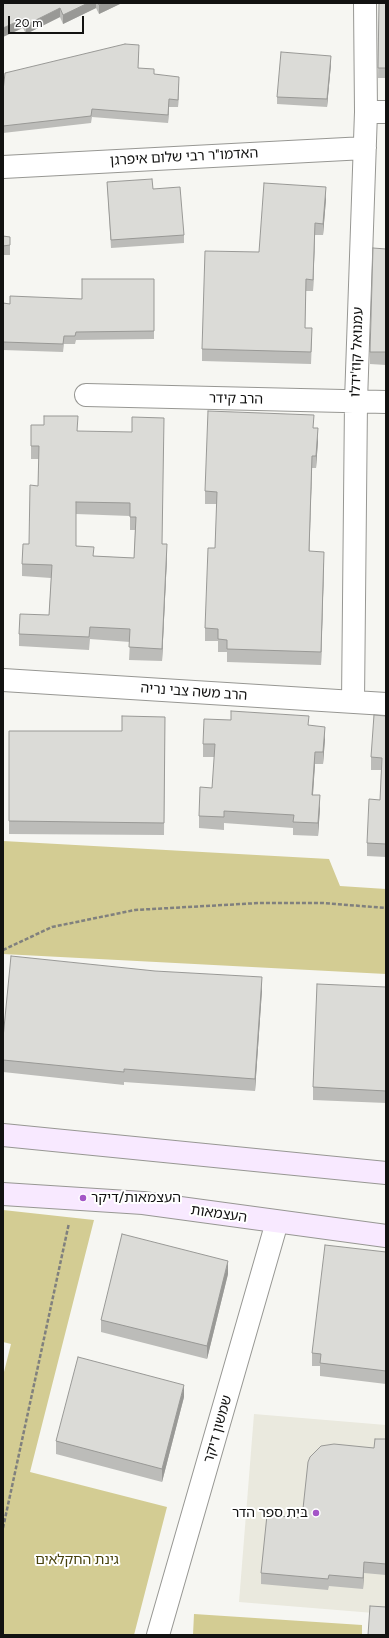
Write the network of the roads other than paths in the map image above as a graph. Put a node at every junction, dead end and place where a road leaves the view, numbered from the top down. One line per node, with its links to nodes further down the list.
1 (365, 3): 2 (street, עמנואל קוז'ידלו)
2 (376, 112): 3 (street, עמנואל קוז'ידלו)
3 (365, 148): 4 (street, האדמו"ר רבי שלום איפרגן); 6 (street, עמנואל קוז'ידלו)
4 (3, 166)
5 (86, 395): 6 (street, הרב קידר)
6 (356, 401): 7 (street, הרב קידר); 9 (street, עמנואל קוז'ידלו)
7 (386, 402)
8 (3, 680): 9 (street, הרב משה צבי נריה)
9 (354, 702): 10 (street, הרב משה צבי נריה)
10 (386, 704)
11 (3, 1135): 12 (main road)
12 (386, 1173)
13 (3, 1194): 14 (main road, העצמאות)
14 (277, 1222): 15 (main road, העצמאות); 16 (street, שמשון דיקר)
15 (386, 1236)
16 (158, 1635)

